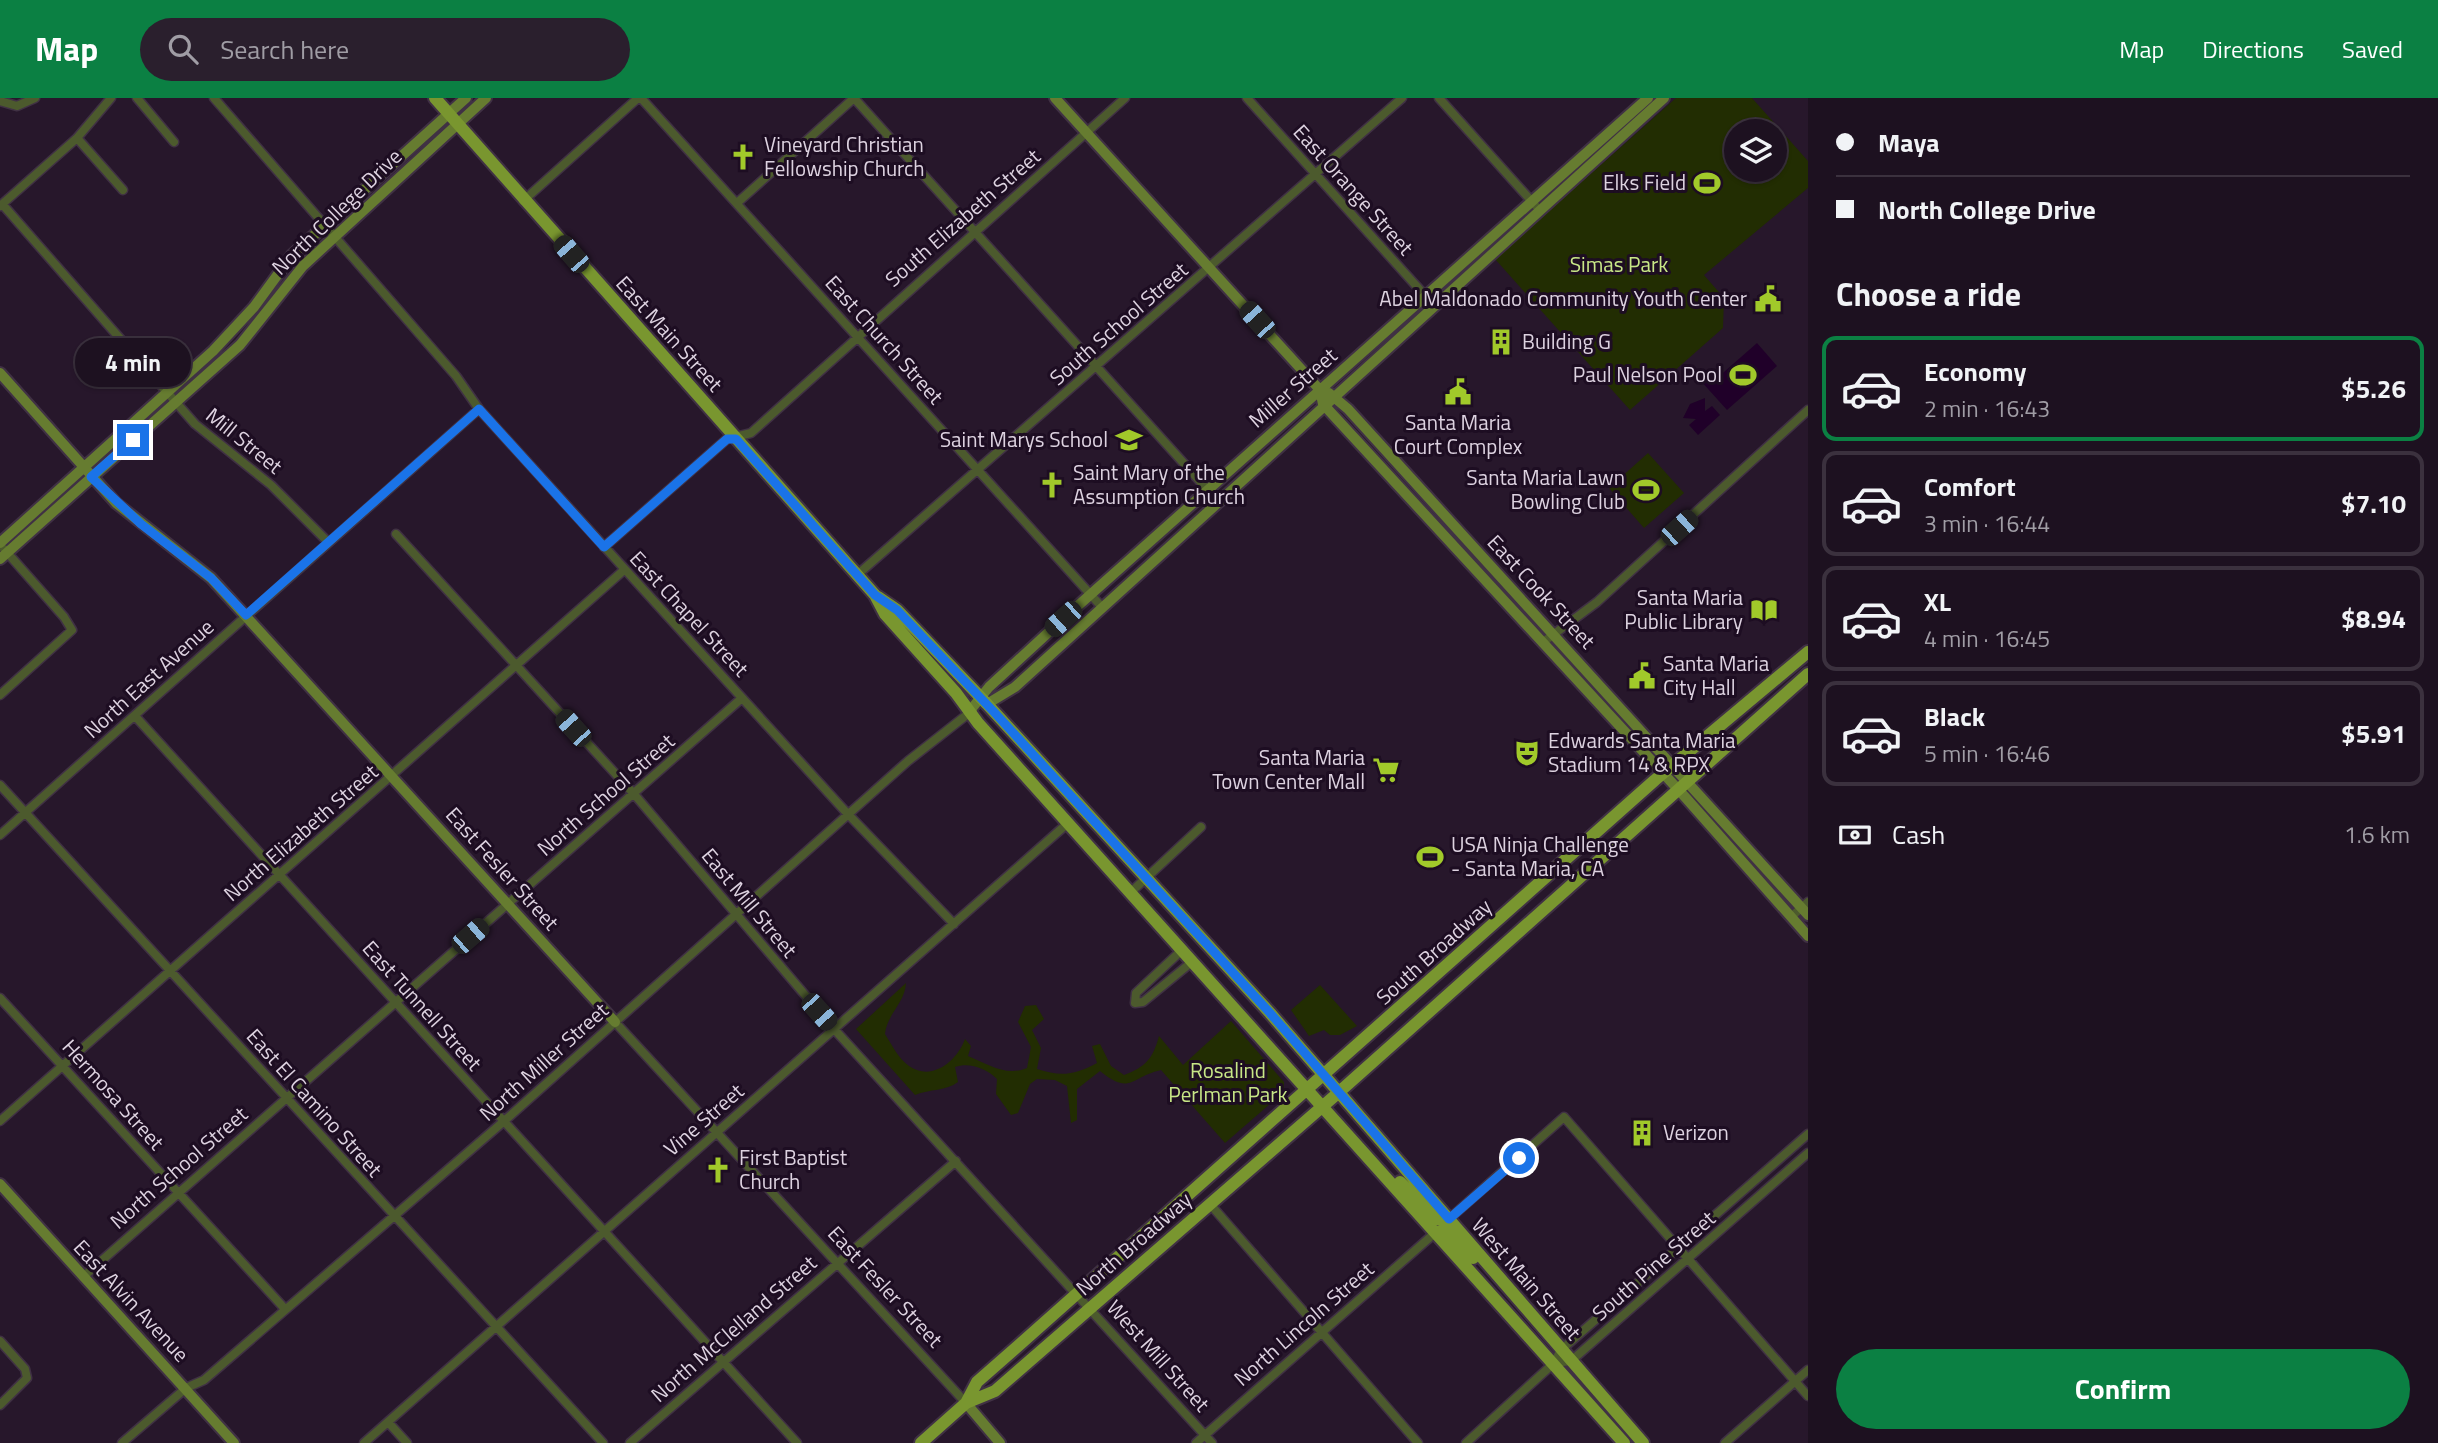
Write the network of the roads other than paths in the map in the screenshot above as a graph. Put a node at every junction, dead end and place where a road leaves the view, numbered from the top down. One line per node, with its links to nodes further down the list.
1 (35, 98): 16 (street)
2 (111, 98): 20 (street)
3 (137, 98): 21 (street)
4 (214, 98): 28 (street, East Chapel Street)
5 (435, 98): 18 (main road, East Main Street)
6 (466, 98): 18 (street)
7 (486, 98): 18 (street)
8 (640, 98): 24 (street); 25 (street, East Church Street)
9 (854, 98): 25 (street); 29 (street)
10 (1055, 98): 19 (street)
11 (1125, 98): 19 (street, South Elizabeth Street)
12 (1247, 98): 22 (street, East Orange Street)
13 (1402, 98): 22 (street, South School Street)
14 (1438, 98): 27 (street)
15 (1664, 98): 17 (street, Miller Street)
16 (0, 101)
17 (1641, 104): 27 (street, Miller Street)
18 (453, 119): 24 (main road, East Main Street); 28 (street, North College Drive); 30 (street, North College Drive)
19 (1086, 132): 29 (street, South Elizabeth Street); 31 (street)
20 (77, 138): 23 (street); 26 (street)
21 (174, 142)
22 (1315, 174): 31 (street, South School Street); 32 (street, East Orange Street)
23 (123, 190)
24 (523, 201): 43 (main road, East Main Street)
25 (737, 203): 33 (street, East Church Street)
26 (2, 205): 37 (street, Mill Street)
27 (1536, 206): 32 (street, Miller Street)
28 (324, 225): 30 (street, East Chapel Street); 37 (street, North College Drive)
29 (974, 232): 33 (street, South Elizabeth Street); 34 (street)
30 (334, 236): 39 (street, North College Drive); 41 (street, East Chapel Street)
31 (1209, 268): 34 (street, South School Street); 36 (street)
32 (1430, 301): 36 (street, Miller Street); 38 (street, Miller Street)
33 (856, 336): 43 (street, South Elizabeth Street); 45 (street, East Church Street)
34 (1096, 367): 45 (street, South School Street); 47 (street)
35 (0, 373): 44 (street, East Fesler Street)
36 (1320, 390): 38 (street); 40 (street); 47 (street, Miller Street)
37 (166, 393): 39 (street, Mill Street); 44 (street, North College Drive)
38 (1334, 394): 40 (street, Miller Street); 48 (street, East Cook Street)
39 (175, 403): 46 (street, North College Drive); 51 (street, Mill Street)
40 (1323, 404): 49 (street, East Cook Street); 58 (street, Miller Street)
41 (479, 409): 51 (street, North East Avenue); 52 (street, East Chapel Street)
42 (1808, 410): 60 (street)
43 (732, 439): 52 (street); 55 (main road, East Main Street)
44 (83, 467): 46 (street, East Fesler Street); 53 (street, North College Drive)
45 (979, 470): 55 (street, South School Street); 57 (street, East Church Street)
46 (91, 477): 53 (street, North College Drive); 59 (street, East Fesler Street)
47 (1207, 489): 57 (street, Miller Street)
48 (1441, 511): 49 (street); 60 (street, East Cook Street)
49 (1430, 521): 61 (street, East Cook Street)
50 (396, 534): 63 (street, East Mill Street)
51 (328, 542): 59 (street, North East Avenue)
52 (604, 547): 54 (street, East Chapel Street)
53 (2, 550): 65 (street)
54 (624, 570): 63 (street, North Elizabeth Street); 66 (street, East Chapel Street)
55 (858, 575): 56 (main road, East Main Street)
56 (875, 595): 67 (main road, East Main Street); 68 (main road, East Main Street)
57 (1091, 595): 58 (street, East Church Street); 67 (street, Miller Street)
58 (1101, 606): 67 (street, Miller Street)
59 (246, 615): 69 (street, North East Avenue); 71 (street, East Fesler Street)
60 (1555, 635): 61 (street); 70 (street, East Cook Street)
61 (1542, 643): 70 (street, East Cook Street)
62 (1808, 652): 70 (main road, South Broadway)
63 (514, 665): 71 (street, North Elizabeth Street); 74 (street, East Mill Street)
64 (1808, 674): 73 (main road, South Broadway)
65 (0, 695)
66 (742, 698): 74 (street, North School Street); 76 (street, East Chapel Street)
67 (983, 701): 68 (street, Miller Street); 81 (main road, East Main Street)
68 (969, 712): 76 (street, North Miller Street); 77 (main road, East Main Street)
69 (135, 716): 75 (street, North East Avenue); 80 (street, East Tunnell Street)
70 (1668, 769): 73 (street); 97 (main road, South Broadway)
71 (391, 776): 80 (street, North Elizabeth Street); 83 (street, East Fesler Street)
72 (0, 785): 75 (street, East El Camino Street)
73 (1682, 785): 84 (street); 86 (street); 99 (main road, South Broadway)
74 (634, 794): 83 (street, North School Street); 85 (street, East Mill Street)
75 (25, 812): 79 (street, North East Avenue); 91 (street, East El Camino Street)
76 (851, 814): 85 (street, North Miller Street); 87 (street, East Chapel Street)
77 (1068, 823): 82 (main road, East Main Street); 87 (street, Vine Street)
78 (1200, 827): 81 (street)
79 (0, 835)
80 (279, 876): 91 (street, North Elizabeth Street); 93 (street, East Tunnell Street)
81 (1146, 878): 82 (street); 97 (main road, East Main Street)
82 (1131, 892): 89 (main road, East Main Street)
83 (507, 904): 93 (street, North School Street); 94 (street, East Fesler Street)
84 (1806, 909): 86 (street)
85 (738, 916): 94 (street, North Miller Street); 95 (street, East Mill Street)
86 (1791, 917): 88 (street)
87 (954, 924): 95 (street, Vine Street)
88 (1808, 936)
89 (1183, 949): 90 (main road, East Main Street); 90 (street)
90 (1193, 961): 98 (main road, East Main Street)
91 (170, 971): 96 (street, North Elizabeth Street); 100 (street, East El Camino Street)
92 (0, 998): 96 (street, Hermosa Street)
93 (394, 1001): 100 (street, North School Street); 103 (street, East Tunnell Street)
94 (615, 1022): 103 (street, North Miller Street); 104 (street, East Fesler Street)
95 (834, 1029): 104 (street, Vine Street); 108 (street, East Mill Street)
96 (63, 1066): 102 (street, North Elizabeth Street); 111 (street, Hermosa Street)
97 (1325, 1076): 98 (main road, South Broadway); 99 (main road, West Main Street)
98 (1309, 1089): 101 (main road, West Main Street); 122 (main road, North Broadway)
99 (1338, 1093): 101 (main road, South Broadway); 114 (main road, West Main Street)
100 (286, 1097): 111 (street, North School Street); 113 (street, East El Camino Street)
101 (1323, 1105): 109 (main road, West Main Street); 112 (main road, North Broadway)
102 (0, 1121)
103 (503, 1122): 113 (street, North Miller Street); 115 (street, East Tunnell Street)
104 (717, 1132): 115 (street, Vine Street); 119 (street, East Fesler Street)
105 (1808, 1134): 106 (street, South Pine Street)
106 (1796, 1144): 107 (street); 117 (street, South Pine Street)
107 (1807, 1155): 118 (street, South Pine Street)
108 (956, 1161): 119 (street, North McClelland Street); 122 (street, East Mill Street)
109 (1374, 1163): 114 (main road); 116 (main road, West Main Street)
110 (0, 1184): 120 (street, East Alvin Avenue)
111 (177, 1192): 120 (street, North School Street); 124 (street, Hermosa Street)
112 (1210, 1204): 123 (main road, North Broadway); 126 (street)
113 (393, 1218): 124 (street, North Miller Street); 125 (street, East El Camino Street)
114 (1449, 1219): 117 (street); 121 (main road, West Main Street)
115 (605, 1231): 125 (street, Vine Street); 129 (street, East Tunnell Street)
116 (1436, 1232): 121 (main road); 126 (street, North Lincoln Street); 131 (main road, West Main Street)
117 (1679, 1248): 118 (street); 128 (street, South Pine Street)
118 (1689, 1259): 130 (street, South Pine Street); 133 (street)
119 (838, 1263): 129 (street, North McClelland Street); 136 (street, East Fesler Street)
120 (83, 1277): 134 (street, East Alvin Avenue)
121 (1505, 1286): 128 (main road, West Main Street)
122 (1077, 1293): 123 (street, West Mill Street); 136 (main road, North Broadway)
123 (1090, 1308): 136 (main road, North Broadway); 139 (street, West Mill Street)
124 (285, 1309): 134 (street, North Miller Street)
125 (494, 1328): 138 (street, Vine Street); 144 (street, East El Camino Street)
126 (1323, 1331): 139 (street, North Lincoln Street); 151 (street)
127 (0, 1341): 137 (street)
128 (1561, 1350): 130 (main road, West Main Street); 131 (street, South Pine Street)
129 (723, 1361): 145 (street, North McClelland Street); 146 (street, East Tunnell Street)
130 (1571, 1361): 131 (street); 154 (main road, West Main Street)
131 (1555, 1363): 152 (street); 153 (main road, West Main Street)
132 (1808, 1370): 133 (street)
133 (1795, 1381): 135 (street); 155 (street)
134 (186, 1388): 140 (street, North Miller Street); 141 (street, East Alvin Avenue)
135 (1808, 1396)
136 (966, 1403): 147 (main road, North Broadway); 148 (street)
137 (0, 1405)
138 (388, 1422): 142 (street, Vine Street); 143 (street)
139 (1205, 1435): 149 (street, North Lincoln Street); 150 (street, West Mill Street)
140 (122, 1443)
141 (234, 1443)
142 (364, 1443)
143 (407, 1443)
144 (603, 1443)
145 (630, 1443)
146 (797, 1443)
147 (921, 1443)
148 (1000, 1443)
149 (1196, 1443)
150 (1212, 1443)
151 (1418, 1443)
152 (1466, 1443)
153 (1624, 1443)
154 (1643, 1443)
155 (1725, 1443)

